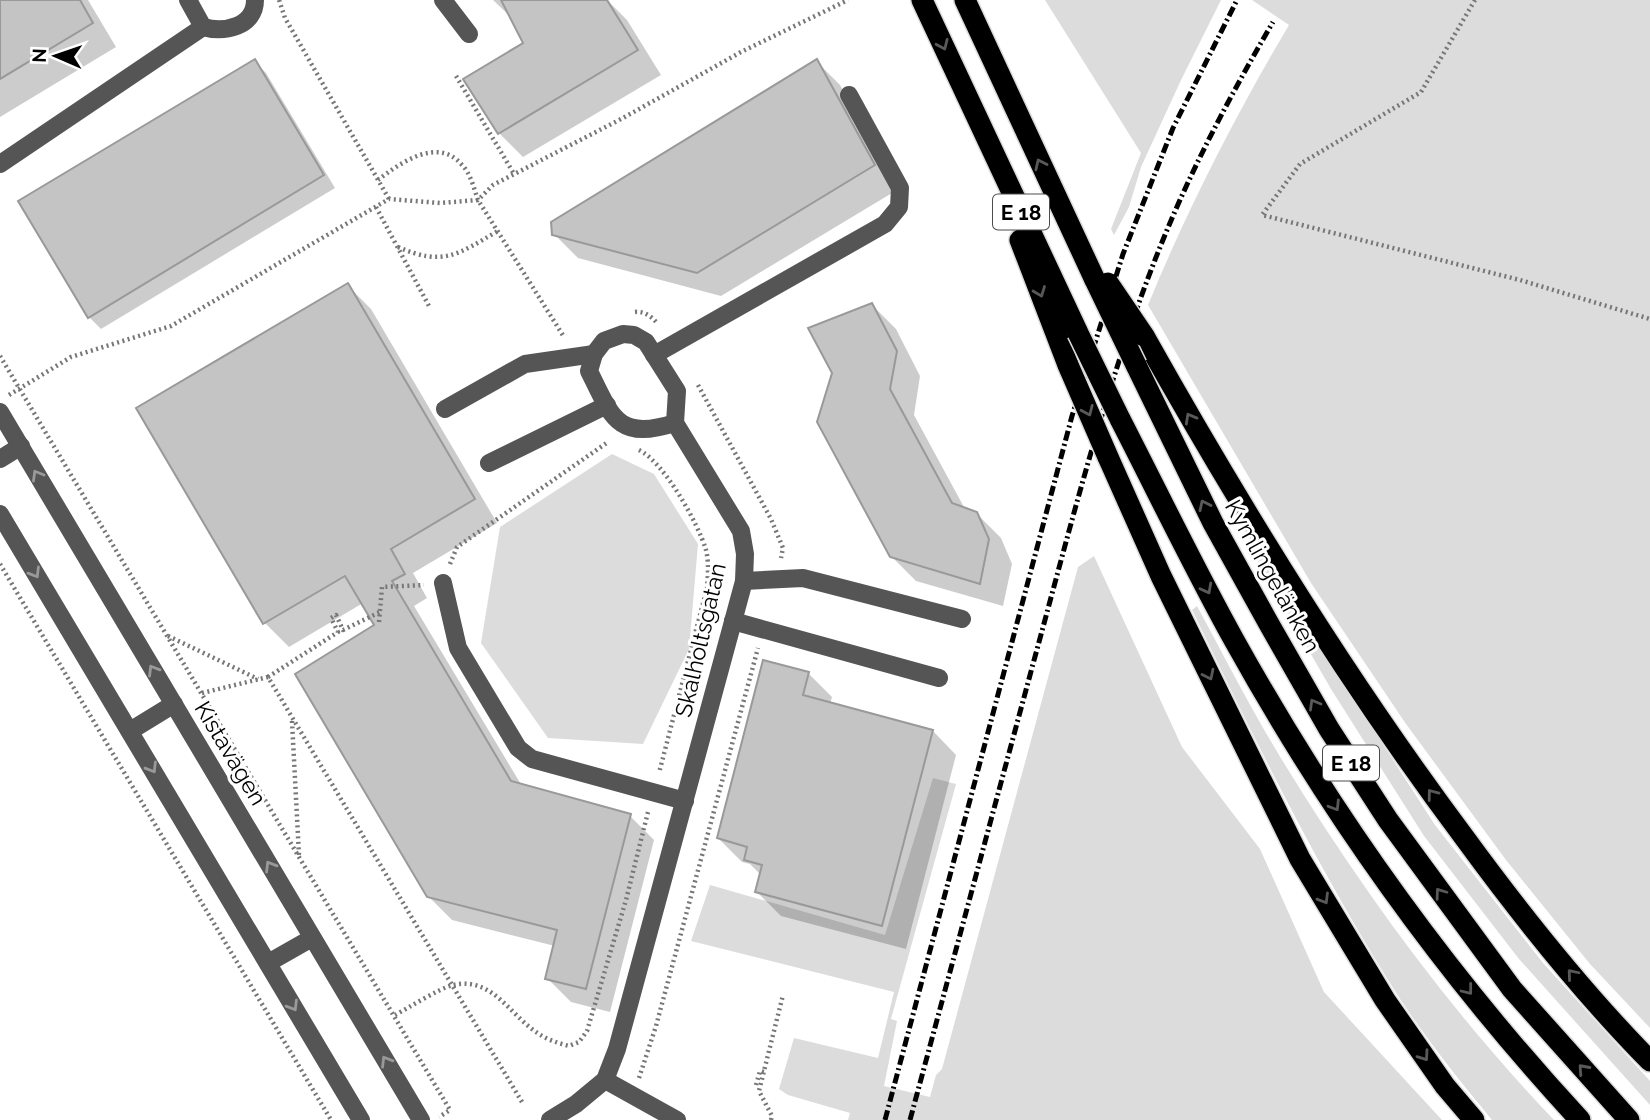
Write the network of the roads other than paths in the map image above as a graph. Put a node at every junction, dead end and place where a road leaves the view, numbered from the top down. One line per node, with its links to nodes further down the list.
1 (188, 0): 6 (street)
2 (255, 0): 6 (street)
3 (443, 0): 7 (street)
4 (922, 0): 8 (highway, E 18, one-way to 8)
5 (965, 0): 11 (highway, Kymlingelänken / E 18, one-way to 5)
6 (203, 27): 10 (street)
7 (469, 34)
8 (963, 90): 38 (highway, one-way to 38, bridge); 39 (highway, E 18, one-way to 39, bridge)
9 (849, 95): 13 (street)
10 (0, 164)
11 (1096, 275): 32 (highway, one-way to 11, bridge); 40 (highway, Kymlingelänken / E 18, one-way to 11, bridge)
12 (594, 354): 13 (street); 14 (street); 15 (street)
13 (654, 355): 17 (street)
14 (599, 409): 17 (street); 20 (street)
15 (445, 410)
16 (0, 412): 18 (street, Kistavägen)
17 (675, 423): 22 (street, Skalholtsgatan)
18 (21, 446): 19 (street); 27 (street, Kistavägen, one-way to 18)
19 (0, 459)
20 (489, 463)
21 (0, 514): 28 (street, one-way to 28)
22 (744, 581): 24 (street); 25 (street, Skalholtsgatan)
23 (443, 583): 29 (street)
24 (962, 619)
25 (733, 621): 26 (street); 29 (street, Skalholtsgatan)
26 (939, 678)
27 (174, 704): 28 (street); 30 (street, Kistavägen, one-way to 27)
28 (130, 731): 31 (street, one-way to 31)
29 (685, 801): 33 (street, Skalholtsgatan)
30 (313, 938): 31 (street); 35 (street, Kistavägen, one-way to 30)
31 (268, 963): 34 (street, one-way to 34)
32 (1650, 1061)
33 (606, 1080): 36 (street); 37 (street)
34 (361, 1120)
35 (421, 1120)
36 (550, 1120)
37 (677, 1120)
38 (1474, 1120)
39 (1580, 1120)
40 (1629, 1120)

